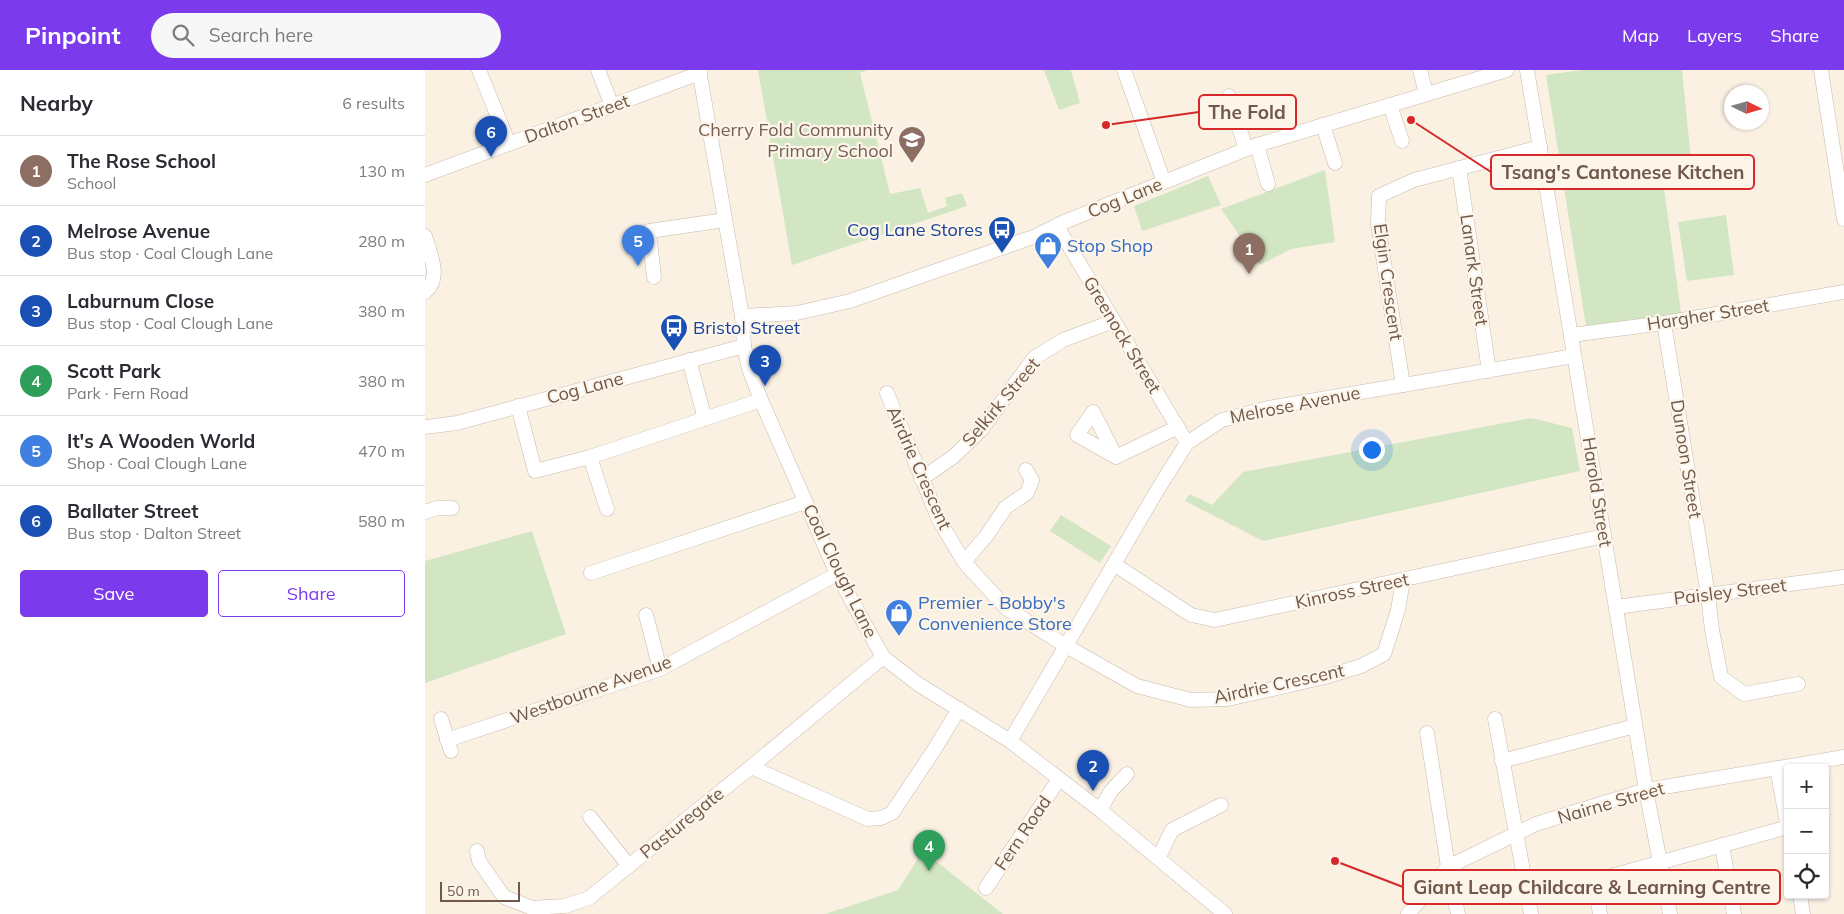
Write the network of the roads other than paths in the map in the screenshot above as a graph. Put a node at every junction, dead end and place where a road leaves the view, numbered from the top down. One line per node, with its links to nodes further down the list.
1 (479, 70): 15 (street)
2 (598, 70): 12 (street)
3 (1124, 70): 21 (street)
4 (1420, 70): 9 (street)
5 (1527, 70): 17 (street, Harold Street)
6 (1821, 70): 23 (street)
7 (1500, 71): 9 (street, Cog Lane)
8 (700, 72): 12 (street, Dalton Street); 24 (street, Coal Clough Lane)
9 (1425, 94): 11 (street, Cog Lane)
10 (1229, 96): 16 (street)
11 (1390, 105): 13 (street, Cog Lane); 14 (street)
12 (612, 106): 15 (street, Dalton Street)
13 (1323, 125): 16 (street, Cog Lane); 18 (street)
14 (1403, 142)
15 (509, 144): 20 (street, Dalton Street)
16 (1252, 147): 21 (street, Cog Lane); 22 (street)
17 (1540, 147): 19 (street, Elgin Crescent); 33 (street, Harold Street)
18 (1335, 163)
19 (1459, 168): 37 (street, Lanark Street); 38 (street, Elgin Crescent)
20 (425, 175)
21 (1163, 182): 25 (street, Cog Lane)
22 (1268, 184)
23 (1844, 219)
24 (725, 220): 27 (street); 30 (street, Coal Clough Lane)
25 (1057, 226): 30 (street, Cog Lane); 31 (street, Greenock Street)
26 (425, 236): 28 (street)
27 (654, 277)
28 (425, 292)
29 (1844, 292): 32 (street, Hargher Street)
30 (742, 316): 34 (street, Coal Clough Lane)
31 (1114, 321): 44 (street, Greenock Street); 49 (street, Selkirk Street)
32 (1664, 323): 33 (street, Hargher Street); 61 (street, Dunoon Street)
33 (1571, 335): 35 (street, Harold Street)
34 (744, 346): 36 (street, Cog Lane); 40 (street, Coal Clough Lane)
35 (1574, 356): 37 (street, Melrose Avenue); 54 (street, Harold Street)
36 (689, 360): 41 (street, Cog Lane); 42 (street)
37 (1489, 371): 38 (street, Melrose Avenue)
38 (1403, 385): 45 (street, Melrose Avenue)
39 (887, 393): 49 (street, Airdrie Crescent)
40 (761, 400): 42 (street); 50 (street, Coal Clough Lane)
41 (518, 406): 43 (street, Cog Lane); 46 (street)
42 (705, 419): 46 (street)
43 (425, 427)
44 (1178, 427): 45 (street, Greenock Street); 47 (street)
45 (1187, 443): 56 (street, Melrose Avenue)
46 (590, 457): 52 (street)
47 (1116, 457)
48 (1026, 470): 55 (street)
49 (921, 479): 55 (street, Airdrie Crescent)
50 (805, 502): 57 (street); 58 (street, Coal Clough Lane)
51 (452, 508): 53 (street)
52 (607, 509)
53 (425, 512)
54 (1604, 536): 60 (street, Kinross Street); 62 (street, Harold Street)
55 (964, 562): 64 (street, Airdrie Crescent)
56 (1114, 564): 60 (street, Kinross Street); 64 (street, Melrose Avenue)
57 (591, 573)
58 (837, 574): 65 (street, Coal Clough Lane); 66 (street, Westbourne Avenue)
59 (1844, 577): 61 (street, Paisley Street)
60 (1403, 580): 64 (street, Airdrie Crescent)
61 (1708, 595): 62 (street, Paisley Street); 67 (street, Dunoon Street)
62 (1616, 607): 71 (street, Harold Street)
63 (645, 615): 66 (street)
64 (1066, 646): 73 (street, Melrose Avenue)
65 (883, 657): 68 (street, Coal Clough Lane); 76 (street, Pasturegate)
66 (659, 669): 69 (street, Westbourne Avenue)
67 (1798, 684)
68 (959, 709): 73 (street, Coal Clough Lane); 76 (street)
69 (441, 719)
70 (1495, 719): 75 (street)
71 (1635, 726): 75 (street); 80 (street, Harold Street)
72 (1427, 733): 92 (street)
73 (1010, 741): 79 (street, Coal Clough Lane)
74 (1844, 757): 77 (street, Nairne Street)
75 (1503, 761): 86 (street)
76 (751, 768): 91 (street, Pasturegate)
77 (1777, 768): 80 (street, Nairne Street); 82 (street)
78 (1127, 774): 83 (street)
79 (1059, 779): 83 (street, Coal Clough Lane); 94 (street, Fern Road)
80 (1646, 790): 86 (street, Nairne Street); 90 (street, Harold Street)
81 (1221, 805): 89 (street)
82 (1785, 809)
83 (1100, 810): 89 (street, Coal Clough Lane)
84 (590, 817): 91 (street)
85 (1784, 829): 87 (street)
86 (1515, 833): 92 (street, Nairne Street); 95 (street)
87 (1723, 845): 90 (street); 105 (street)
88 (477, 851): 97 (street, Pasturegate)
89 (1159, 857): 99 (street, Coal Clough Lane)
90 (1660, 863): 93 (street); 104 (street, Harold Street)
91 (629, 866): 97 (street, Pasturegate)
92 (1448, 867): 100 (street, Nairne Street); 101 (street)
93 (1595, 882): 95 (street); 103 (street)
94 (986, 888)
95 (1528, 899): 102 (street)
96 (1801, 899): 106 (street)
97 (583, 900): 98 (street)
98 (573, 914)
99 (1225, 914)
100 (1408, 914)
101 (1457, 914)
102 (1531, 914)
103 (1600, 914)
104 (1670, 914)
105 (1734, 914)
106 (1803, 914)

